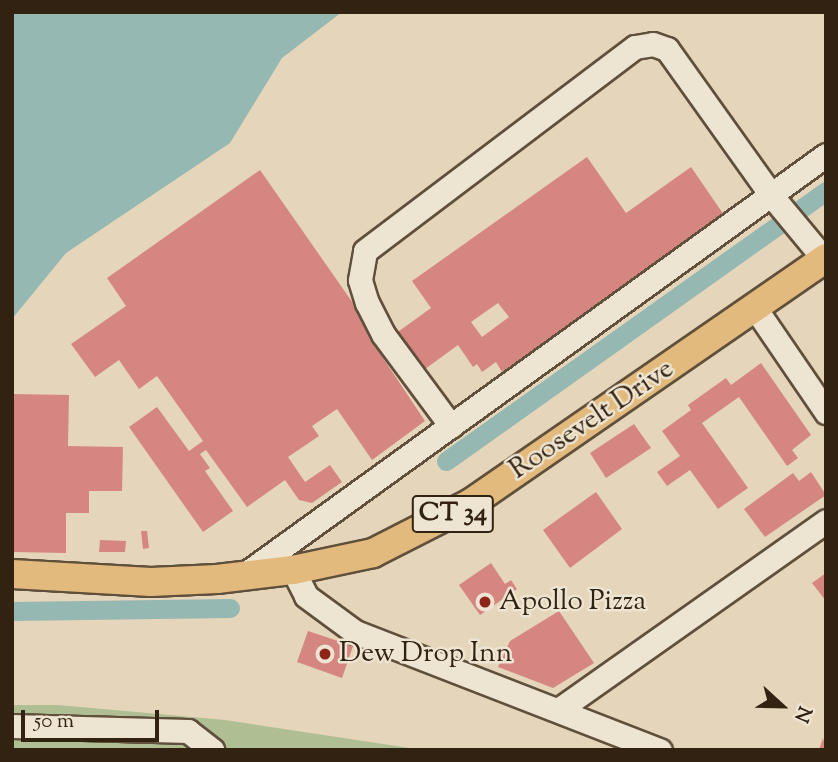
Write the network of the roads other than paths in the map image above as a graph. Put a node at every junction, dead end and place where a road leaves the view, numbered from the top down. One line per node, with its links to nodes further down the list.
1 (826, 155): 2 (street)
2 (774, 199): 3 (street); 6 (street); 6 (street)
3 (821, 254): 4 (main road, Roosevelt Drive / CT 34)
4 (755, 308): 5 (street); 8 (main road, Roosevelt Drive / CT 34)
5 (826, 412)
6 (451, 426): 10 (street)
7 (826, 521): 11 (street)
8 (293, 570): 10 (main road, Roosevelt Drive / CT 34); 11 (street)
9 (12, 574): 10 (main road, Roosevelt Drive / CT 34)
10 (241, 577)
11 (561, 708): 14 (street)
12 (12, 726): 13 (street)
13 (212, 750)
14 (660, 750)

